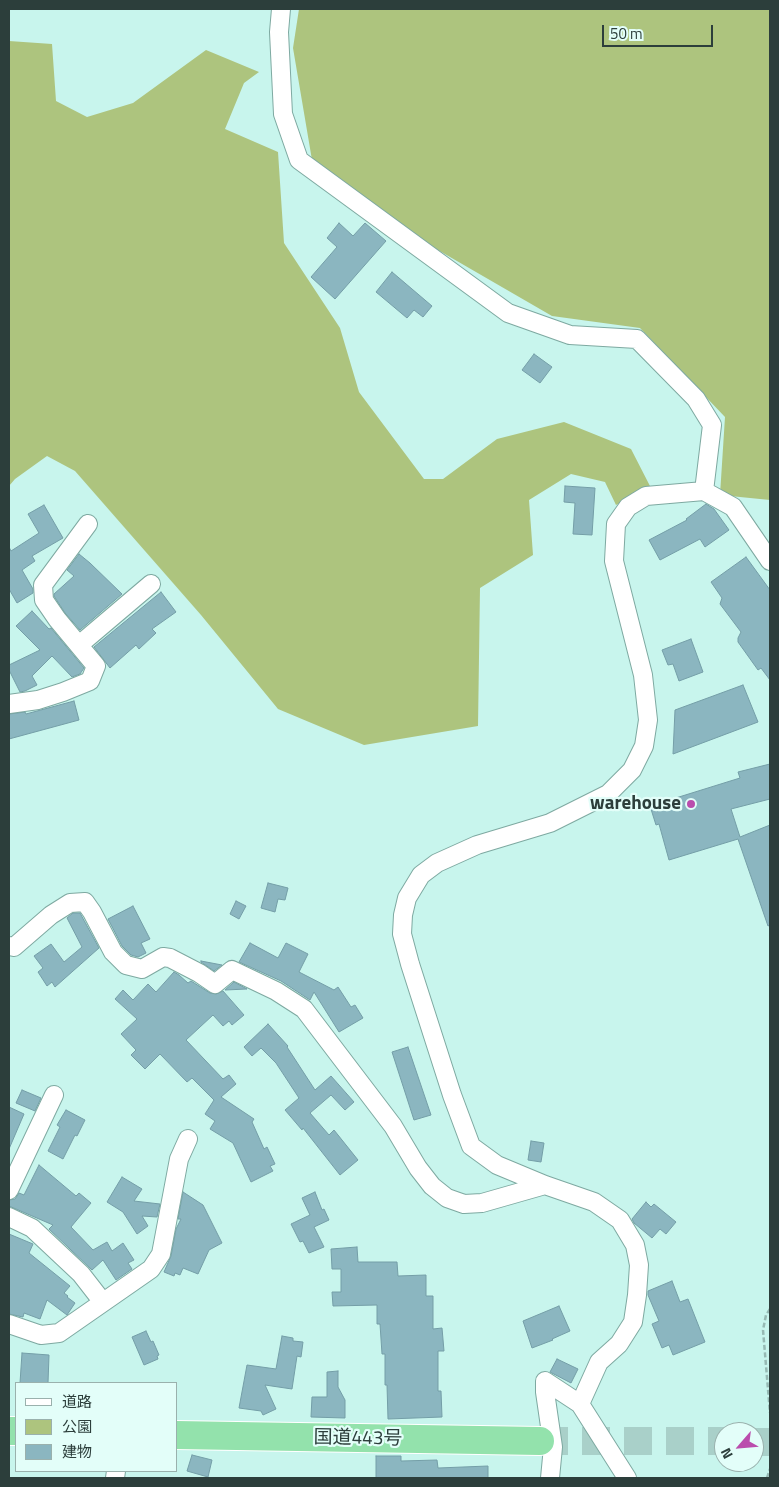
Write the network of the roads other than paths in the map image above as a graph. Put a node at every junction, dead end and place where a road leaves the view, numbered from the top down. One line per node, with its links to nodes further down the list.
1 (281, 9): 2 (street)
2 (704, 491): 4 (street); 11 (street)
3 (88, 524): 6 (street)
4 (770, 561)
5 (151, 584): 6 (street)
6 (79, 645): 7 (street)
7 (9, 704)
8 (9, 946): 11 (street)
9 (54, 1094): 12 (street)
10 (188, 1139): 14 (street)
11 (544, 1185): 16 (street)
12 (9, 1190)
13 (9, 1217): 14 (street)
14 (102, 1301): 15 (street)
15 (9, 1324)
16 (580, 1404): 19 (street); 20 (street)
17 (178, 1436): 18 (highway, 国道443号)
18 (540, 1441)
19 (550, 1478)
20 (627, 1478)

